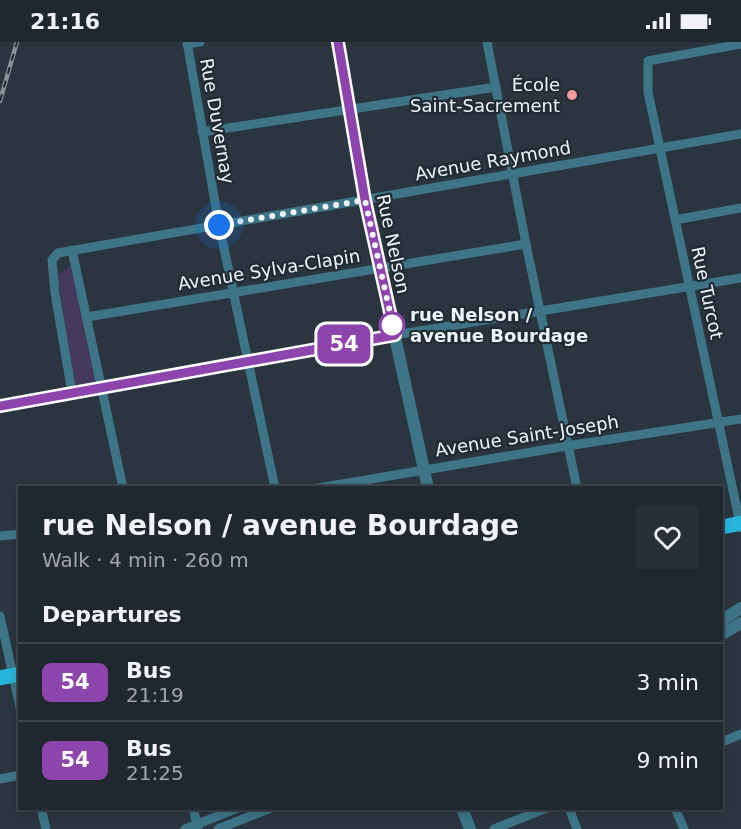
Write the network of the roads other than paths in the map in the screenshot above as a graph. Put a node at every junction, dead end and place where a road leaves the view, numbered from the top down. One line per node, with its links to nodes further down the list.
1 (200, 42): 4 (street)
2 (338, 42): 7 (street, Rue Nelson)
3 (487, 42): 6 (street)
4 (187, 43): 8 (street, Rue Duvernay)
5 (741, 44): 10 (street, Rue Turcot)
6 (496, 87): 7 (street); 11 (street)
7 (349, 110): 8 (street); 12 (street, Rue Nelson)
8 (202, 132): 15 (street, Rue Duvernay)
9 (741, 134): 10 (street, Avenue Raymond)
10 (660, 148): 11 (street, Avenue Raymond); 14 (street, Rue Turcot)
11 (513, 174): 12 (street, Avenue Raymond); 16 (street)
12 (365, 200): 15 (street, Avenue Raymond); 18 (street, Rue Nelson)
13 (741, 208): 14 (street)
14 (675, 220): 20 (street, Rue Turcot)
15 (219, 225): 17 (street, Avenue Raymond); 21 (street, Rue Duvernay)
16 (526, 244): 18 (street, Avenue Sylva-Clapin); 22 (street)
17 (72, 250): 23 (street); 27 (street)
18 (380, 268): 21 (street, Avenue Sylva-Clapin); 24 (street, Rue Nelson)
19 (741, 278): 20 (street)
20 (689, 286): 22 (street); 30 (street, Rue Turcot)
21 (233, 293): 23 (street, Avenue Sylva-Clapin); 25 (street, Rue Duvernay)
22 (540, 311): 24 (street); 31 (street)
23 (87, 317): 26 (street)
24 (395, 335): 25 (street); 32 (street, Rue Nelson)
25 (248, 362): 26 (street); 34 (street, Rue Duvernay)
26 (102, 388): 27 (street); 33 (street)
27 (72, 393): 28 (street)
28 (0, 406)
29 (741, 419): 30 (street, Avenue Saint-Joseph)
30 (718, 423): 31 (street, Avenue Saint-Joseph); 38 (street, Rue Turcot)
31 (567, 446): 32 (street, Avenue Saint-Joseph); 37 (street)
32 (424, 470): 35 (street, Avenue Saint-Joseph); 36 (street, Rue Nelson)
33 (123, 486)
34 (275, 486)
35 (330, 486)
36 (428, 486)
37 (577, 486)
38 (740, 526): 39 (main road)
39 (723, 527)
40 (18, 534): 41 (street)
41 (0, 536)
42 (741, 608): 44 (street)
43 (0, 616): 47 (street)
44 (723, 619)
45 (741, 623): 46 (street)
46 (723, 633)
47 (11, 676): 48 (street)
48 (18, 700)
49 (741, 734): 50 (street)
50 (723, 741)
51 (18, 775): 52 (street)
52 (0, 779)
53 (41, 810): 62 (street)
54 (193, 810): 61 (street)
55 (234, 810): 61 (street)
56 (266, 810): 64 (street)
57 (463, 810): 65 (street)
58 (542, 810): 66 (street)
59 (569, 810): 67 (street)
60 (676, 810): 68 (street)
61 (197, 827): 63 (street)
62 (46, 829)
63 (185, 829)
64 (218, 829)
65 (470, 829)
66 (494, 829)
67 (577, 829)
68 (684, 829)

